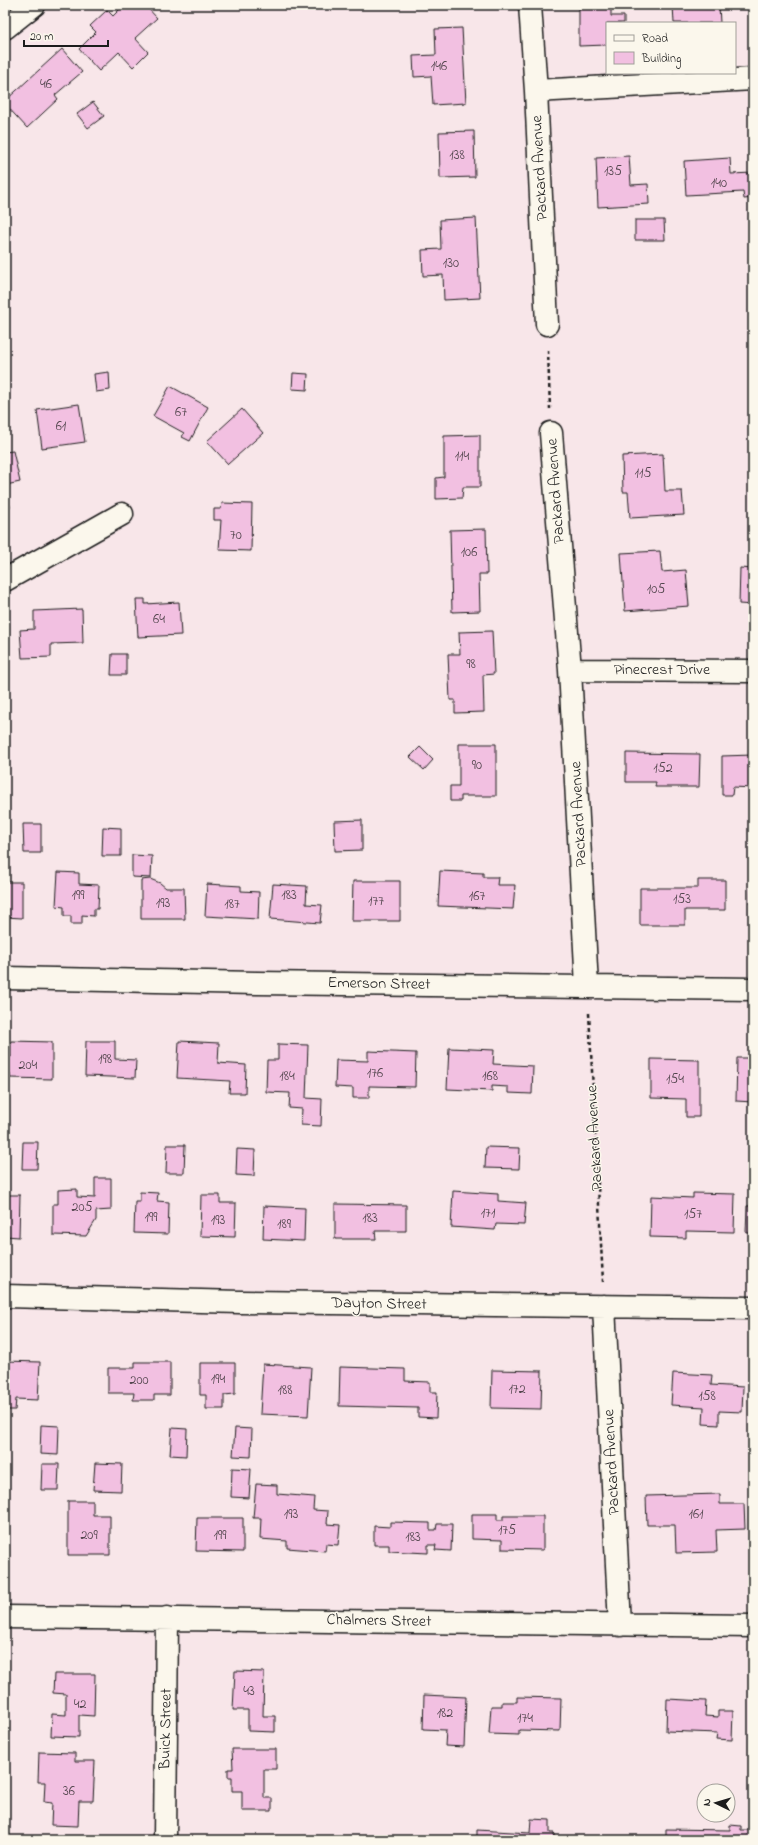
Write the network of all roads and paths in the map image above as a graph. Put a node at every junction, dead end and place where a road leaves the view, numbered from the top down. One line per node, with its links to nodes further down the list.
1 (34, 5): 3 (street)
2 (530, 5): 5 (street, Packard Avenue)
3 (5, 28)
4 (753, 79): 5 (street)
5 (536, 90): 6 (street, Packard Avenue)
6 (547, 324): 7 (path, Packard Avenue)
7 (551, 433): 10 (street, Packard Avenue)
8 (122, 514): 9 (street)
9 (5, 580)
10 (570, 670): 11 (street, Pinecrest Drive); 13 (street, Packard Avenue)
11 (753, 671)
12 (5, 978): 13 (street, Emerson Street)
13 (587, 986): 14 (street, Emerson Street); 16 (path, Packard Avenue)
14 (753, 989)
15 (5, 1296): 16 (street, Dayton Street)
16 (604, 1306): 17 (street, Dayton Street); 20 (street, Packard Avenue)
17 (753, 1308)
18 (5, 1617): 19 (street, Chalmers Street)
19 (167, 1618): 20 (street, Chalmers Street); 22 (street, Buick Street)
20 (620, 1624): 21 (street, Chalmers Street)
21 (753, 1626)
22 (165, 1840)

